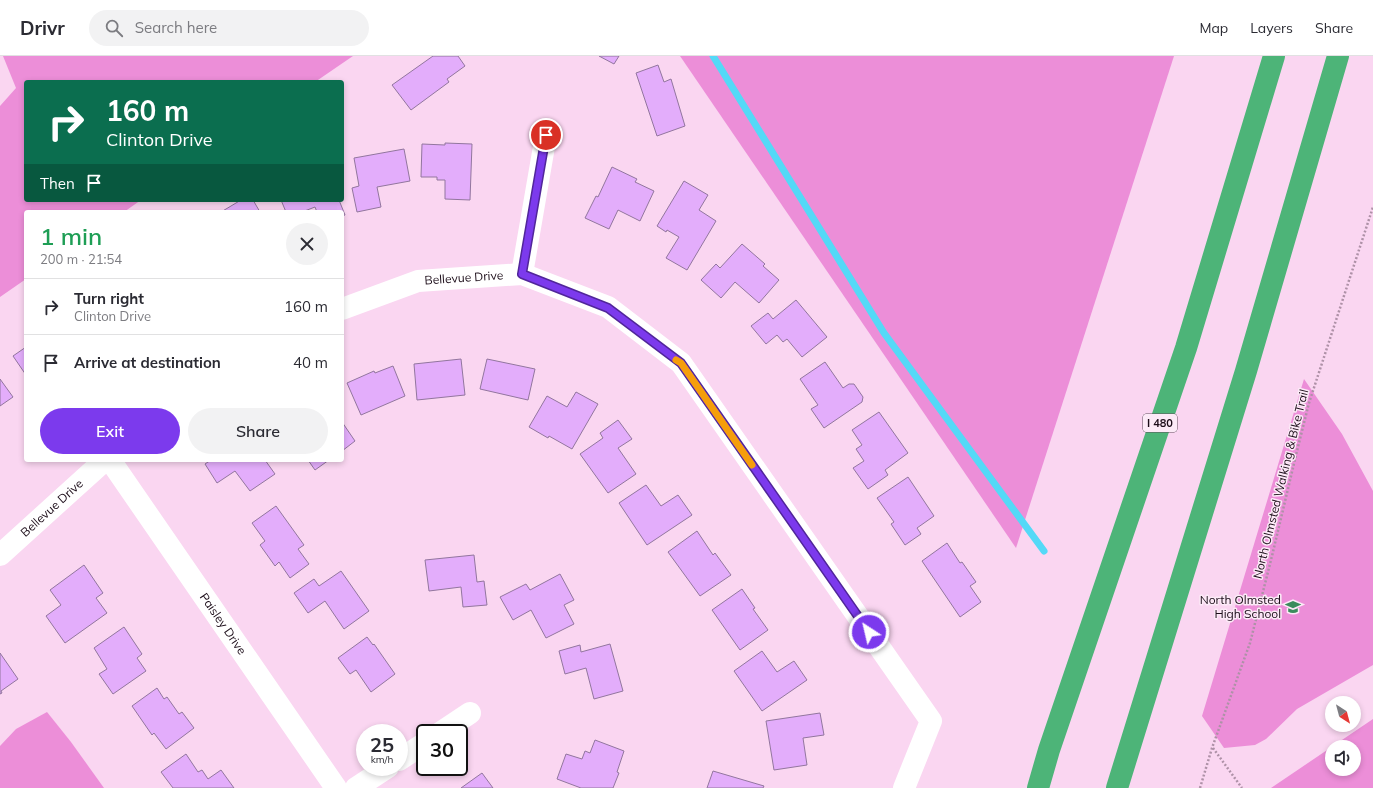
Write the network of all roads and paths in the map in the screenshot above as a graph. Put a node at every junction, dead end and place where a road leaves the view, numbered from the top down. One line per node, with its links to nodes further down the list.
1 (1274, 56): 17 (highway, I 480)
2 (1338, 56): 18 (highway)
3 (546, 135): 5 (street)
4 (1373, 207): 12 (path, North Olmsted Walking & Bike Trail)
5 (522, 274): 6 (street, Bellevue Drive); 16 (street, Bellevue Drive)
6 (344, 308)
7 (103, 462): 9 (street, Bellevue Drive)
8 (111, 462): 14 (street, Paisley Drive)
9 (0, 555)
10 (470, 713): 11 (street)
11 (454, 724)
12 (1212, 748): 19 (path, North Olmsted Walking & Bike Trail); 20 (path)
13 (374, 776): 15 (street)
14 (336, 788)
15 (356, 788)
16 (904, 788)
17 (1038, 788)
18 (1117, 788)
19 (1200, 788)
20 (1242, 788)

